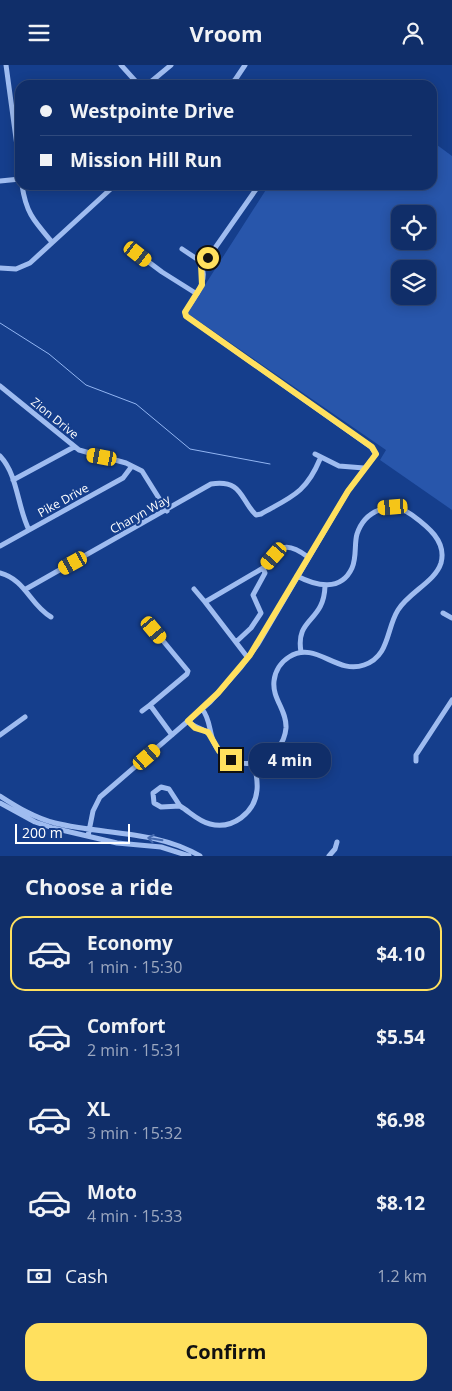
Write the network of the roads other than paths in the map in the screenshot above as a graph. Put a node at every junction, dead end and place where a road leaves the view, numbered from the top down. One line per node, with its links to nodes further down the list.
1 (6, 65): 8 (street)
2 (121, 65): 5 (street)
3 (171, 65): 6 (street)
4 (246, 65): 7 (street)
5 (134, 80)
6 (153, 80)
7 (235, 80)
8 (12, 111): 9 (street); 10 (street)
9 (15, 111)
10 (15, 132)
11 (15, 180): 12 (street)
12 (0, 181)
13 (23, 190): 16 (street)
14 (109, 190): 16 (street)
15 (255, 190): 19 (street)
16 (52, 242): 20 (street)
17 (182, 249): 19 (street)
18 (138, 254): 21 (street)
19 (201, 264): 21 (street)
20 (0, 268)
21 (197, 294): 28 (street)
22 (0, 386): 23 (street, Zion Drive)
23 (74, 447): 27 (street, Zion Drive); 29 (street)
24 (315, 454): 26 (street)
25 (0, 456): 29 (street)
26 (320, 459): 28 (street); 30 (street, Charyn Way)
27 (132, 466): 30 (street, Zion Drive); 31 (street, Pike Drive)
28 (364, 468): 33 (street)
29 (14, 480): 31 (street)
30 (166, 511): 38 (street, Charyn Way)
31 (29, 530): 32 (street, Pike Drive)
32 (0, 546)
33 (308, 557): 34 (street); 36 (street)
34 (264, 568): 40 (street); 45 (street)
35 (0, 573): 38 (street)
36 (297, 576): 37 (street); 47 (street)
37 (325, 586): 46 (street); 46 (street)
38 (26, 589): 42 (street)
39 (194, 589): 40 (street)
40 (205, 602): 45 (street)
41 (443, 613): 43 (street)
42 (51, 617)
43 (452, 618)
44 (154, 630): 49 (street)
45 (236, 642): 47 (street)
46 (300, 652): 60 (street)
47 (248, 658): 50 (street)
48 (452, 700): 59 (street)
49 (150, 705): 51 (street); 58 (street)
50 (202, 709): 53 (street); 54 (street)
51 (142, 711)
52 (24, 717): 57 (street)
53 (188, 721): 55 (street); 58 (street)
54 (208, 724): 55 (street); 56 (street)
55 (202, 729): 56 (street)
56 (210, 734): 60 (street)
57 (0, 735)
58 (172, 735): 64 (street)
59 (416, 761)
60 (254, 763): 63 (street)
61 (0, 796): 64 (street)
62 (0, 803): 65 (street)
63 (180, 806): 63 (street)
64 (89, 829): 65 (street); 68 (street, one-way to 64)
65 (88, 836): 67 (street)
66 (337, 842): 69 (street)
67 (189, 856)
68 (200, 856)
69 (329, 856)

